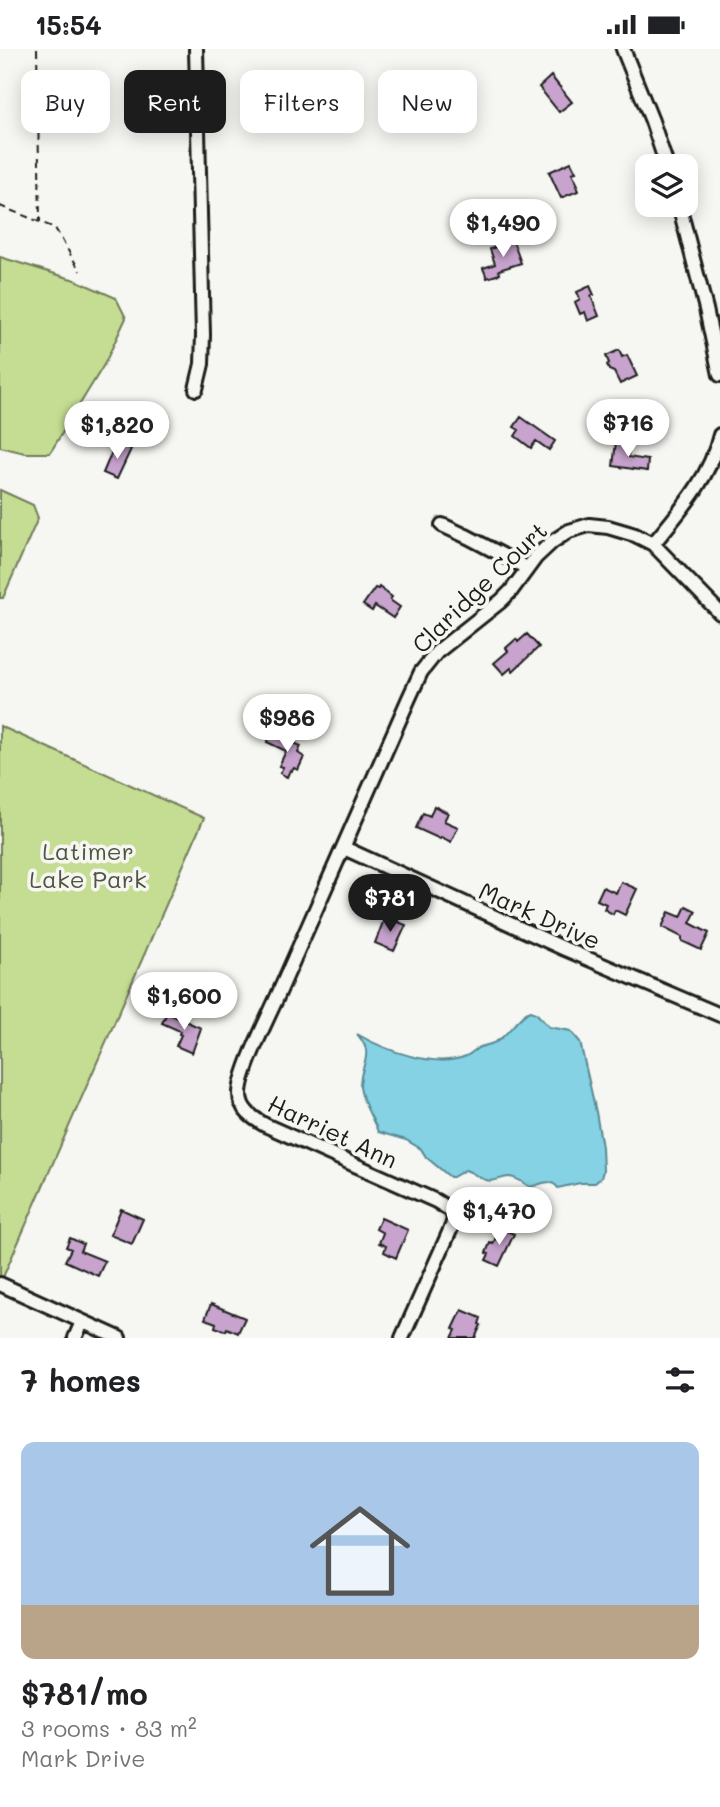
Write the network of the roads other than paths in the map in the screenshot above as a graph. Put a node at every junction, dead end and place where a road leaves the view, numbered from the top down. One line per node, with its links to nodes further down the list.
1 (196, 49): 6 (street)
2 (623, 49): 3 (street)
3 (663, 154)
4 (682, 217): 5 (street)
5 (720, 375)
6 (196, 389)
7 (720, 435): 9 (street)
8 (442, 525): 10 (street)
9 (653, 544): 10 (street, Claridge Court); 11 (street)
10 (527, 568): 12 (street, Claridge Court)
11 (720, 613)
12 (344, 848): 13 (street, Mark Drive); 14 (street, Claridge Court)
13 (720, 1016)
14 (242, 1106): 19 (street, Harriet Ann)
15 (0, 1284): 16 (street)
16 (82, 1322): 17 (street); 18 (street)
17 (75, 1338)
18 (119, 1338)
19 (402, 1338)

